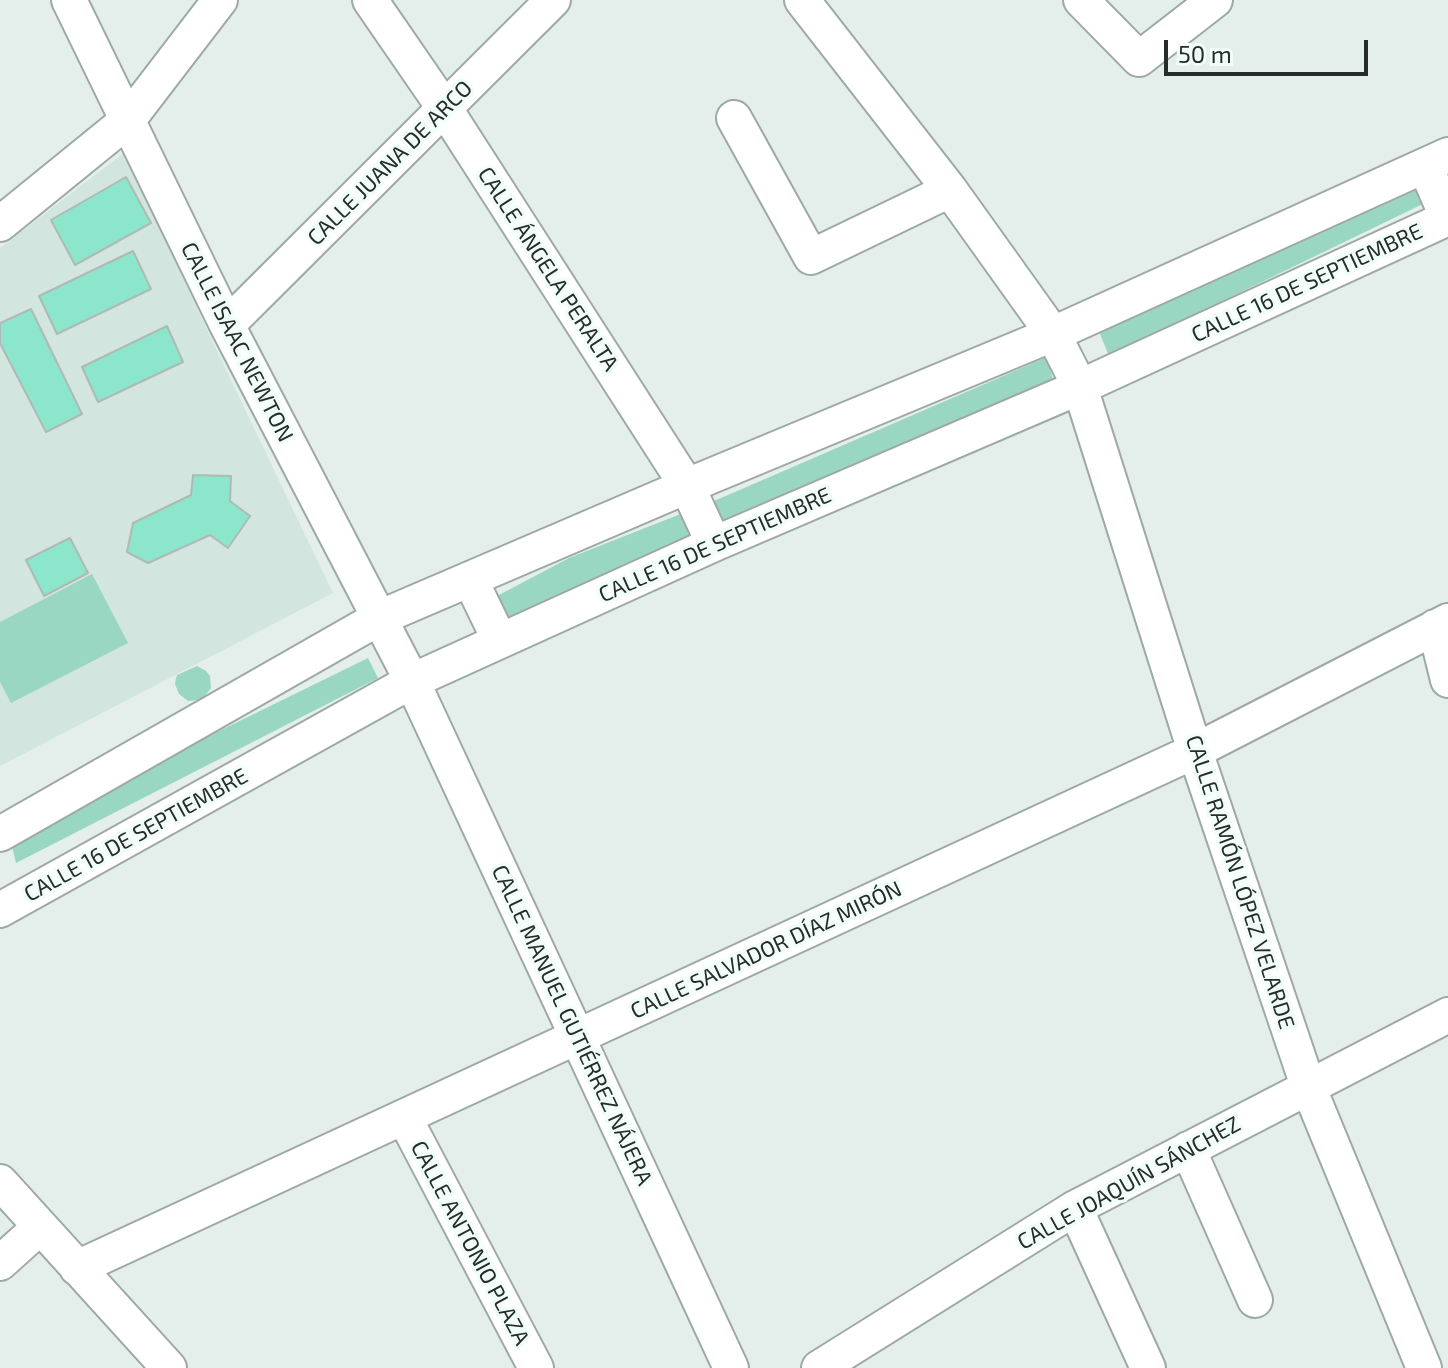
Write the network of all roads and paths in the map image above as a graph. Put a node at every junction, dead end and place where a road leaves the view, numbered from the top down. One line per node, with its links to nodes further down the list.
1 (69, 0): 10 (street, CALLE ISAAC NEWTON)
2 (220, 0): 10 (street)
3 (370, 0): 8 (street, CALLE ÁNGELA PERALTA)
4 (553, 0): 8 (street, CALLE JUANA DE ARCO)
5 (802, 0): 12 (street, CALLE RAMÓN LÓPEZ VELARDE)
6 (1081, 0): 7 (street)
7 (1215, 0)
8 (445, 109): 15 (street, CALLE JUANA DE ARCO); 18 (street, CALLE ÁNGELA PERALTA)
9 (734, 118): 12 (street)
10 (128, 120): 14 (street); 15 (street, CALLE ISAAC NEWTON)
11 (1437, 160): 13 (street); 16 (street)
12 (950, 190): 16 (street, CALLE RAMÓN LÓPEZ VELARDE)
13 (1448, 218): 17 (street, CALLE 16 DE SEPTIEMBRE)
14 (0, 224)
15 (227, 325): 21 (street, CALLE ISAAC NEWTON)
16 (1053, 334): 17 (street, CALLE RAMÓN LÓPEZ VELARDE); 18 (street)
17 (1080, 387): 19 (street, CALLE 16 DE SEPTIEMBRE); 26 (street, CALLE RAMÓN LÓPEZ VELARDE)
18 (687, 486): 19 (street, CALLE ÁNGELA PERALTA); 20 (street)
19 (714, 544): 23 (street, CALLE 16 DE SEPTIEMBRE)
20 (470, 579): 21 (street); 23 (street)
21 (379, 618): 25 (street, CALLE ISAAC NEWTON); 27 (street)
22 (1442, 624): 24 (street); 26 (street, CALLE SALVADOR DÍAZ MIRÓN)
23 (500, 641): 25 (street, CALLE 16 DE SEPTIEMBRE)
24 (1448, 680)
25 (412, 681): 28 (street, CALLE 16 DE SEPTIEMBRE); 30 (street, CALLE MANUEL GUTIÉRREZ NÁJERA)
26 (1195, 751): 30 (street, CALLE SALVADOR DÍAZ MIRÓN); 31 (street, CALLE RAMÓN LÓPEZ VELARDE)
27 (0, 834)
28 (0, 910)
29 (1448, 1015): 31 (street, CALLE JOAQUÍN SÁNCHEZ)
30 (578, 1037): 32 (street, CALLE SALVADOR DÍAZ MIRÓN); 42 (street, CALLE MANUEL GUTIÉRREZ NÁJERA)
31 (1308, 1086): 33 (street, CALLE JOAQUÍN SÁNCHEZ); 45 (street, CALLE RAMÓN LÓPEZ VELARDE)
32 (404, 1117): 38 (street, CALLE SALVADOR DÍAZ MIRÓN); 41 (street, CALLE ANTONIO PLAZA)
33 (1188, 1149): 35 (street, CALLE JOAQUÍN SÁNCHEZ); 39 (street)
34 (0, 1182): 36 (street)
35 (1075, 1208): 43 (street, CALLE JOAQUÍN SÁNCHEZ); 44 (street)
36 (40, 1227): 37 (street); 38 (street)
37 (0, 1263)
38 (77, 1268): 40 (street)
39 (1255, 1300)
40 (169, 1368)
41 (536, 1368)
42 (731, 1368)
43 (819, 1368)
44 (1148, 1368)
45 (1424, 1368)

